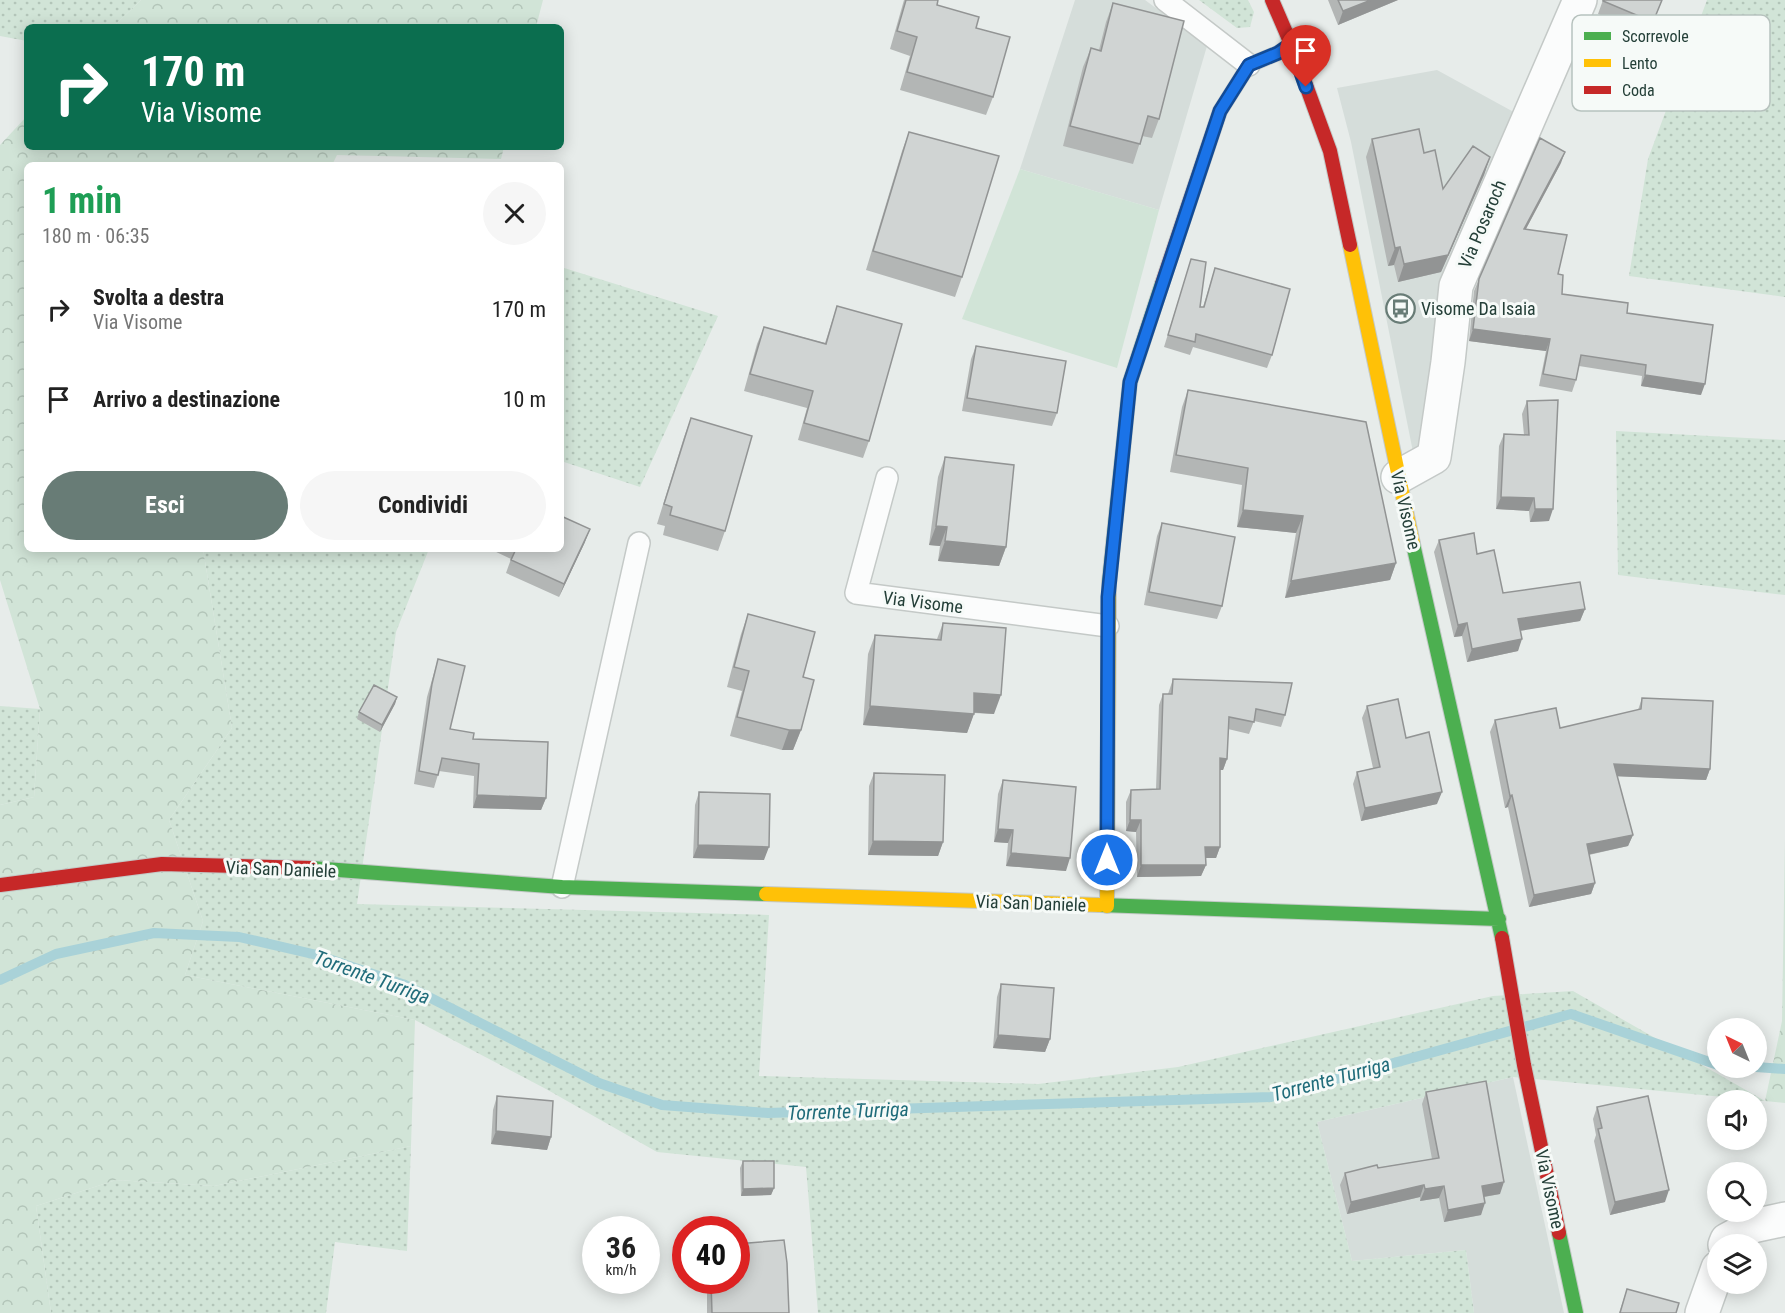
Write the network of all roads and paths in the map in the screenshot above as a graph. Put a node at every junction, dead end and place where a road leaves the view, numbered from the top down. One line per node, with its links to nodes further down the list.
1 (1165, 0): 7 (lane)
2 (1272, 0): 6 (street, Via Visome)
3 (1580, 0): 4 (street, Via Posaroch)
4 (1573, 15)
5 (1572, 18): 8 (street, Via Posaroch)
6 (1291, 44): 7 (street); 8 (street, Via Visome)
7 (1249, 65): 11 (street)
8 (1398, 477): 15 (street, Via Visome)
9 (887, 478): 11 (lane, Via Visome)
10 (639, 543): 13 (lane)
11 (1108, 626): 14 (street)
12 (0, 885): 13 (street, Via San Daniele)
13 (562, 887): 14 (street, Via San Daniele)
14 (1107, 906): 15 (street, Via San Daniele)
15 (1499, 919): 19 (street, Via Visome)
16 (1785, 1219): 17 (street)
17 (1738, 1234)
18 (1709, 1294): 20 (street)
19 (1576, 1313)
20 (1702, 1313)

